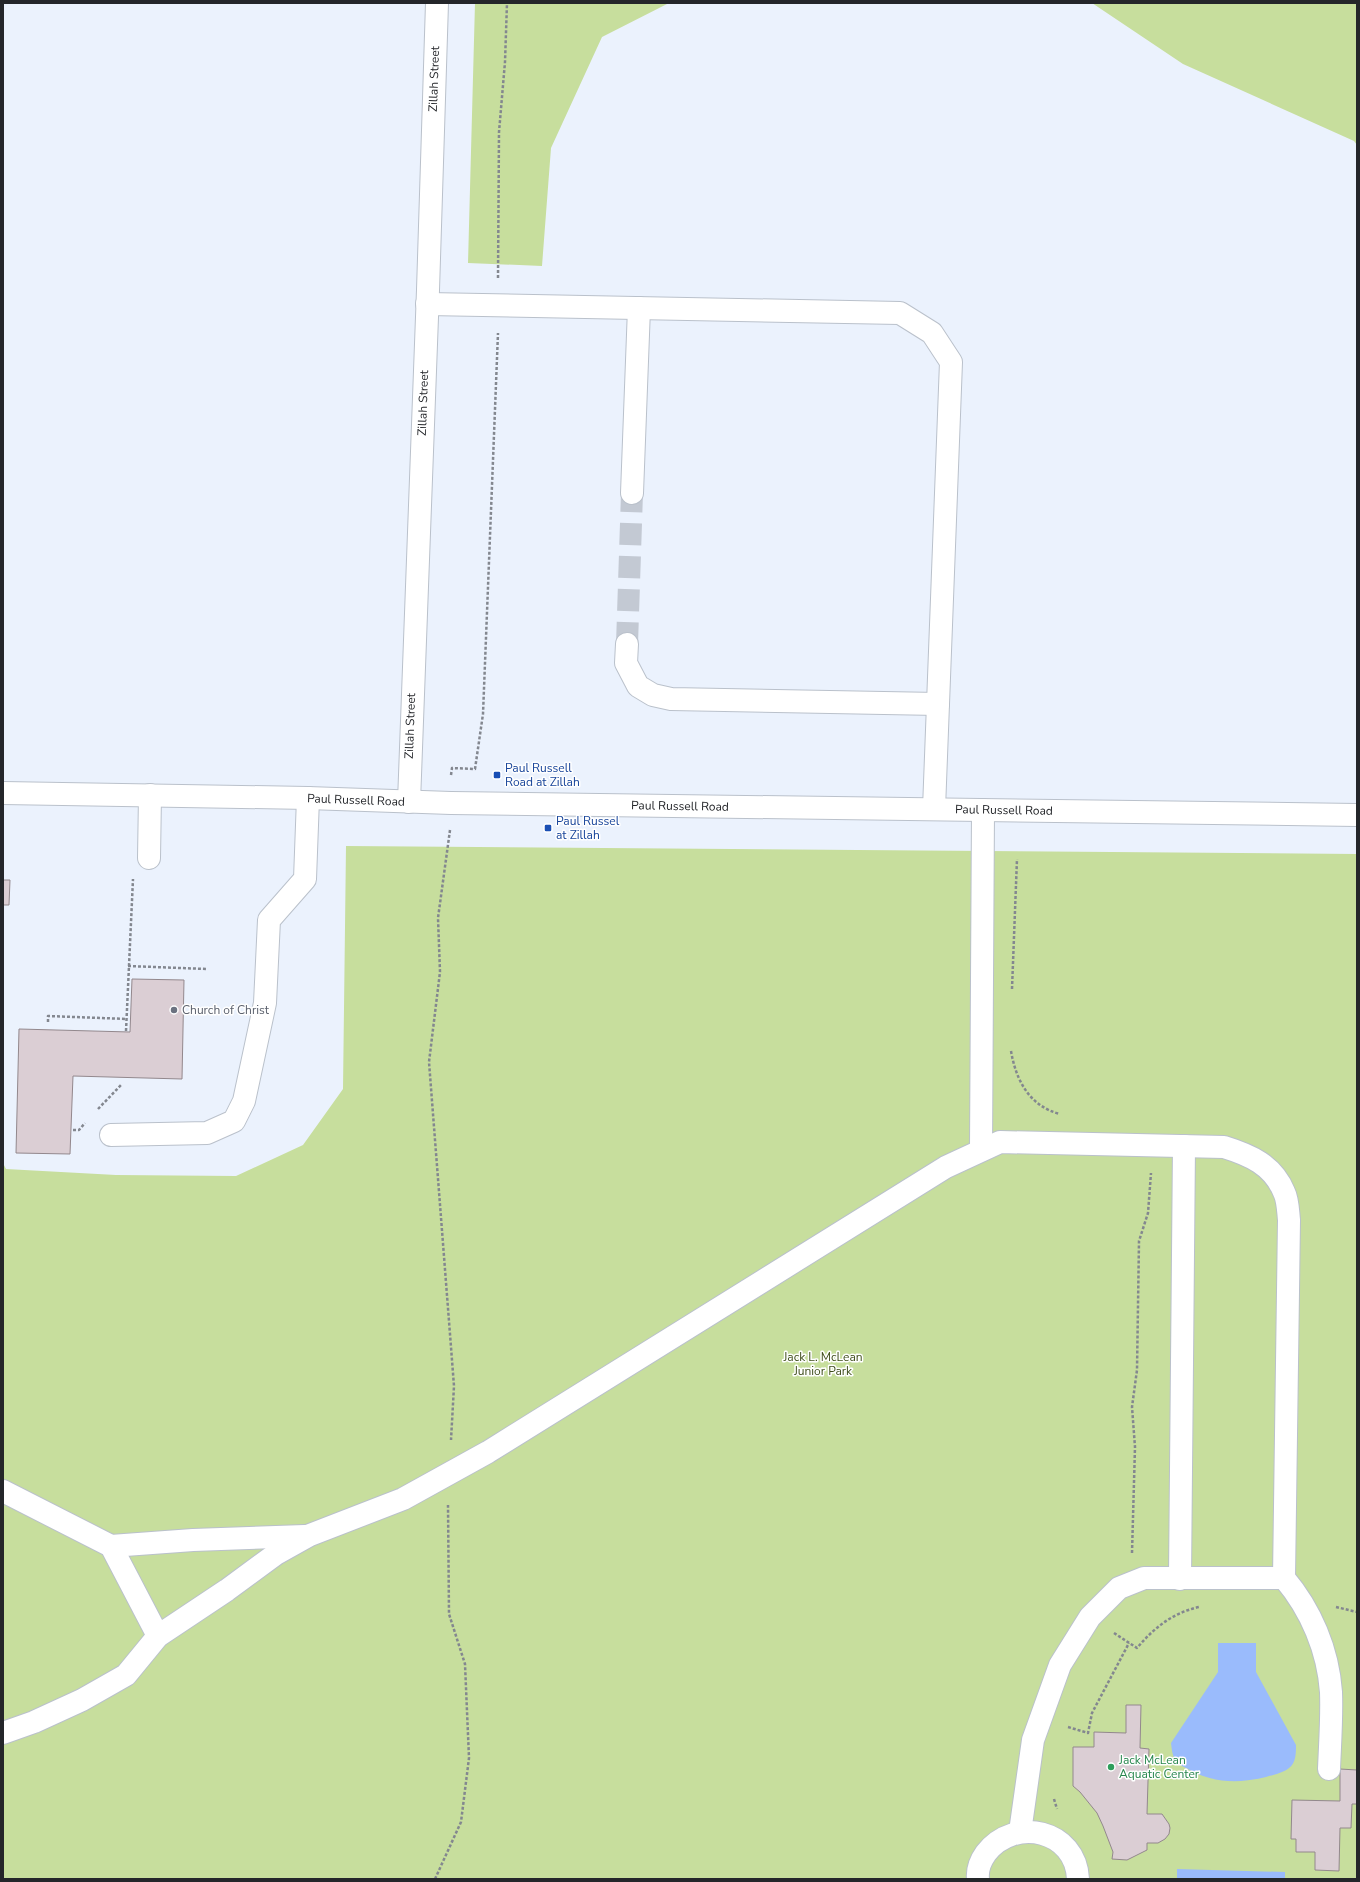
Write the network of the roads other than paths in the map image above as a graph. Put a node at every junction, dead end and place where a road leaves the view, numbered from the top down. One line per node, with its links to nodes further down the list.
1 (437, 3): 2 (street, Zillah Street)
2 (427, 304): 3 (street); 10 (street, Zillah Street)
3 (639, 308): 4 (street); 6 (street)
4 (632, 493)
5 (627, 644): 6 (street)
6 (938, 704): 11 (street)
7 (3, 793): 8 (street, Paul Russell Road)
8 (150, 795): 9 (street, Paul Russell Road); 14 (street)
9 (308, 798): 10 (street, Paul Russell Road); 15 (street)
10 (409, 802): 11 (street, Paul Russell Road)
11 (934, 809): 12 (street, Paul Russell Road)
12 (983, 810): 13 (street, Paul Russell Road); 17 (street)
13 (1357, 815)
14 (149, 858)
15 (111, 1135)
16 (1184, 1146): 17 (street); 21 (street); 22 (street)
17 (981, 1150): 19 (street)
18 (3, 1491): 20 (street)
19 (310, 1535): 20 (street); 23 (street)
20 (110, 1546): 23 (street)
21 (1284, 1578): 22 (street); 25 (street)
22 (1180, 1579): 26 (street)
23 (158, 1636): 24 (street)
24 (3, 1733)
25 (1329, 1769)
26 (1020, 1832): 27 (street); 28 (street)
27 (978, 1879)
28 (1078, 1879)

